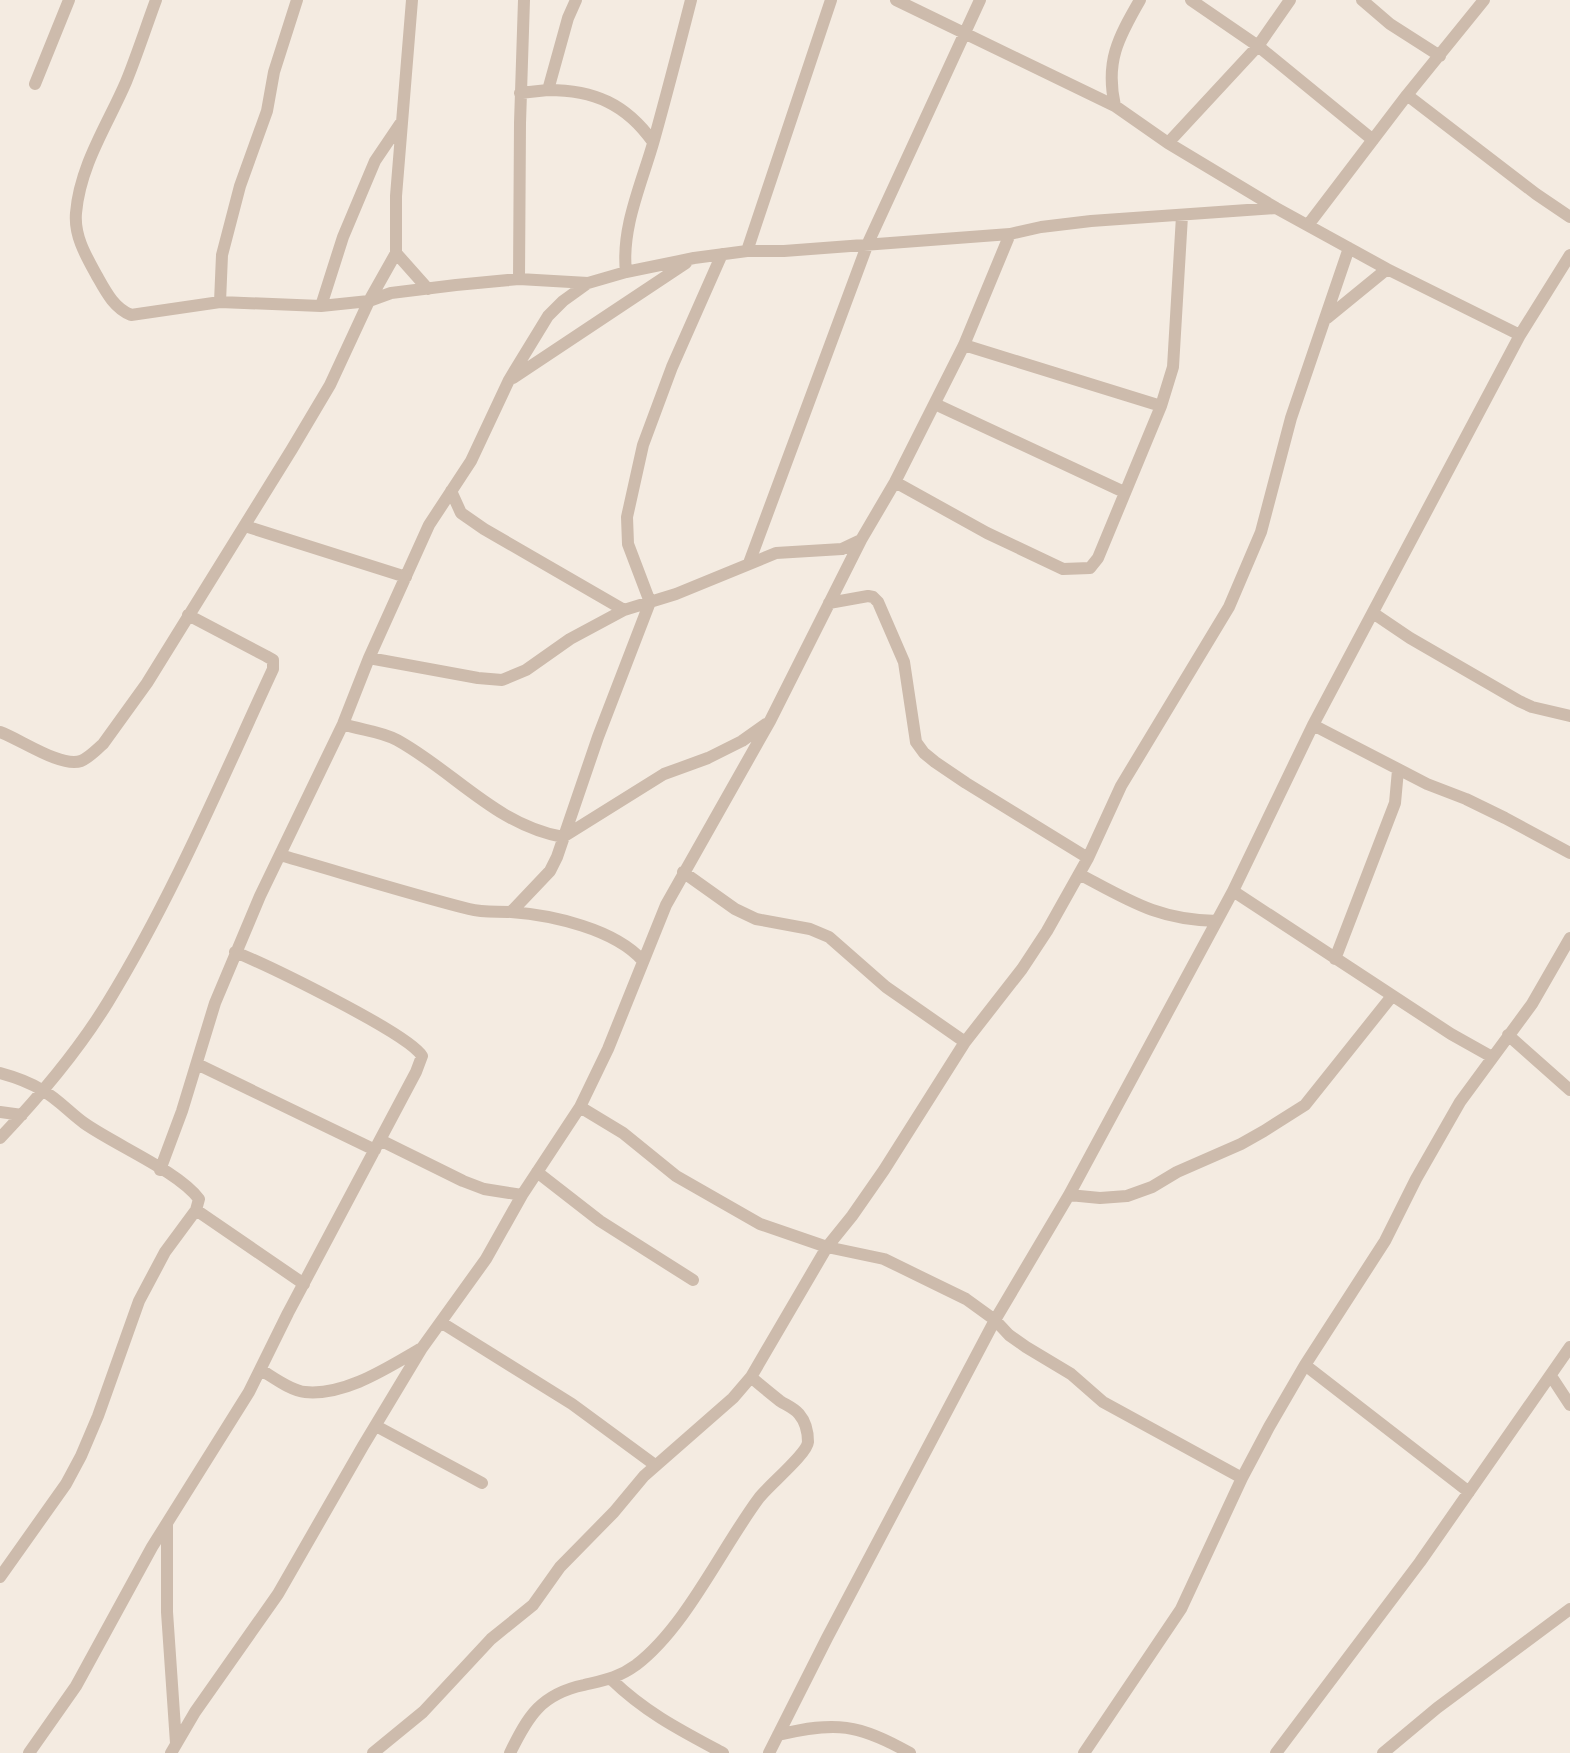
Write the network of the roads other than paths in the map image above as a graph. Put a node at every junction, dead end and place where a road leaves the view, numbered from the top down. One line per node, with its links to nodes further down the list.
1 (69, 0): 19 (street)
2 (156, 0): 46 (street)
3 (297, 0): 46 (street)
4 (412, 0): 24 (street)
5 (524, 0): 21 (street)
6 (576, 0): 20 (street)
7 (691, 0): 26 (street)
8 (831, 0): 35 (street)
9 (896, 0): 16 (street)
10 (980, 0): 16 (street)
11 (1140, 0): 23 (street)
12 (1191, 0): 17 (street)
13 (1290, 0): 17 (street)
14 (1362, 0): 18 (street)
15 (1484, 0): 18 (street)
16 (964, 33): 23 (street); 33 (street)
17 (1258, 46): 25 (street); 27 (street)
18 (1440, 56): 22 (street)
19 (35, 84)
20 (548, 90): 21 (street); 26 (street)
21 (520, 93): 42 (street)
22 (1407, 95): 25 (street); 30 (street)
23 (1116, 106): 27 (street)
24 (401, 122): 36 (street); 47 (street)
25 (1373, 140): 31 (street)
26 (654, 142): 41 (street)
27 (1168, 143): 28 (street)
28 (1276, 208): 29 (street); 31 (street)
29 (1182, 216): 32 (street); 53 (street)
30 (1570, 217)
31 (1308, 225): 34 (street)
32 (1010, 234): 33 (street); 50 (street)
33 (868, 243): 35 (street); 59 (street)
34 (1349, 248): 40 (street); 48 (street)
35 (747, 251): 37 (street)
36 (396, 252): 44 (street); 45 (street)
37 (722, 254): 39 (street); 61 (street)
38 (1570, 255): 49 (street)
39 (694, 258): 41 (street); 51 (street)
40 (1387, 269): 48 (street); 49 (street)
41 (626, 272): 43 (street)
42 (520, 280): 43 (street); 44 (street)
43 (588, 283): 51 (street)
44 (428, 289): 45 (street)
45 (369, 301): 47 (street); 57 (street)
46 (220, 302): 47 (street)
47 (321, 306)
48 (1327, 318): 76 (street)
49 (1520, 335): 64 (street)
50 (964, 345): 52 (street); 53 (street)
51 (509, 380): 55 (street)
52 (935, 404): 54 (street); 56 (street)
53 (1161, 406): 56 (street)
54 (895, 482): 56 (street); 58 (street)
55 (451, 491): 60 (street); 63 (street)
56 (1124, 492)
57 (245, 526): 60 (street); 65 (street)
58 (861, 540): 59 (street); 62 (street)
59 (749, 563): 61 (street)
60 (406, 577): 66 (street)
61 (650, 602): 63 (street); 73 (street)
62 (829, 603): 68 (street); 76 (street)
63 (624, 610): 66 (street)
64 (1373, 613): 67 (street); 70 (street)
65 (188, 616): 71 (street); 93 (street)
66 (369, 658): 69 (street)
67 (1570, 716)
68 (770, 721): 73 (street); 77 (street)
69 (342, 724): 73 (street); 75 (street)
70 (1313, 725): 72 (street); 79 (street)
71 (0, 732)
72 (1398, 770): 74 (street); 84 (street)
73 (564, 837): 80 (street)
74 (1570, 853)
75 (280, 855): 80 (street); 83 (street)
76 (1088, 858): 78 (street)
77 (682, 872): 85 (street); 88 (street)
78 (1079, 874): 81 (street); 88 (street)
79 (1233, 891): 81 (street); 84 (street)
80 (511, 912): 85 (street)
81 (1217, 921): 102 (street)
82 (1570, 938): 87 (street)
83 (235, 952): 90 (street); 98 (street)
84 (1335, 959): 86 (street)
85 (643, 960): 94 (street)
86 (1392, 996): 89 (street); 102 (street)
87 (1508, 1035): 89 (street); 92 (street)
88 (965, 1042): 104 (street)
89 (1492, 1057): 111 (street)
90 (197, 1064): 98 (street); 99 (street)
91 (0, 1073): 93 (street)
92 (1570, 1090)
93 (44, 1091): 96 (street); 99 (street)
94 (580, 1107): 100 (street); 104 (street)
95 (0, 1112): 96 (street)
96 (22, 1115): 97 (street)
97 (0, 1138)
98 (377, 1145): 101 (street); 106 (street)
99 (160, 1170): 103 (street)
100 (537, 1172): 101 (street); 105 (street)
101 (522, 1195): 108 (street)
102 (1069, 1195): 107 (street)
103 (196, 1210): 106 (street); 122 (street)
104 (827, 1246): 107 (street); 114 (street)
105 (693, 1280)
106 (304, 1284): 112 (street)
107 (995, 1320): 118 (street); 125 (street)
108 (442, 1323): 110 (street); 117 (street)
109 (1570, 1347): 113 (street)
110 (422, 1348): 112 (street); 116 (street)
111 (1305, 1365): 118 (street); 120 (street)
112 (261, 1370): 121 (street)
113 (1551, 1376): 115 (street); 120 (street)
114 (751, 1377): 117 (street); 124 (street)
115 (1570, 1405)
116 (376, 1426): 119 (street); 126 (street)
117 (655, 1466): 128 (street)
118 (1242, 1478): 133 (street)
119 (482, 1482)
120 (1469, 1492): 134 (street)
121 (167, 1524): 126 (street); 127 (street)
122 (0, 1577)
123 (1570, 1609): 135 (street)
124 (612, 1680): 129 (street); 130 (street)
125 (778, 1735): 131 (street); 132 (street)
126 (174, 1748)
127 (29, 1753)
128 (373, 1753)
129 (510, 1753)
130 (724, 1753)
131 (769, 1753)
132 (910, 1753)
133 (1084, 1753)
134 (1276, 1753)
135 (1383, 1753)

